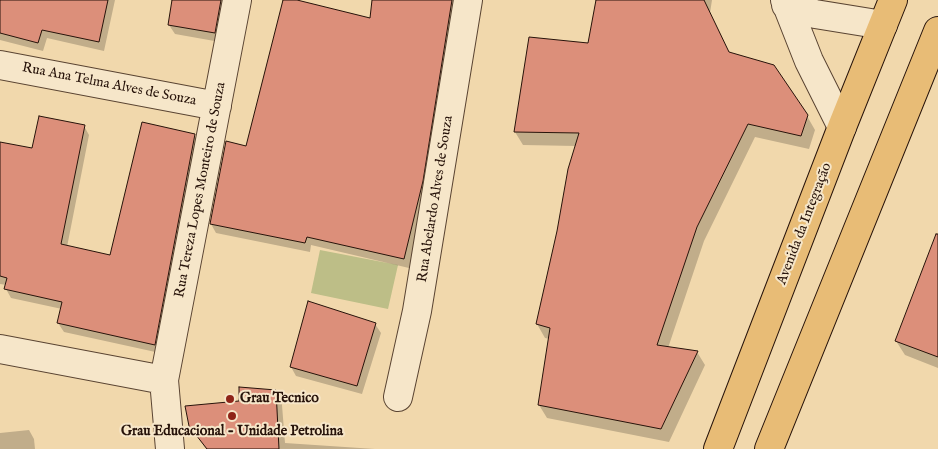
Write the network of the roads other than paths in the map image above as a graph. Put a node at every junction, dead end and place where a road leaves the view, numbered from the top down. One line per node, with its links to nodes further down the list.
1 (237, 0): 8 (street, Rua Tereza Lopes Monteiro de Souza)
2 (468, 0): 14 (street, Rua Abelardo Alves de Souza)
3 (893, 0): 5 (main road, Avenida da Integração)
4 (786, 2): 5 (street); 9 (street)
5 (883, 25): 9 (main road, Avenida da Integração)
6 (938, 31): 17 (main road)
7 (0, 64): 8 (street, Rua Ana Telma Alves de Souza)
8 (217, 106): 13 (street, Rua Tereza Lopes Monteiro de Souza)
9 (842, 127): 16 (main road, Avenida da Integração)
10 (0, 349): 11 (street)
11 (60, 361): 12 (street); 13 (street)
12 (0, 366)
13 (164, 380): 15 (street, Rua Tereza Lopes Monteiro de Souza)
14 (398, 396)
15 (170, 449)
16 (718, 449)
17 (769, 449)

